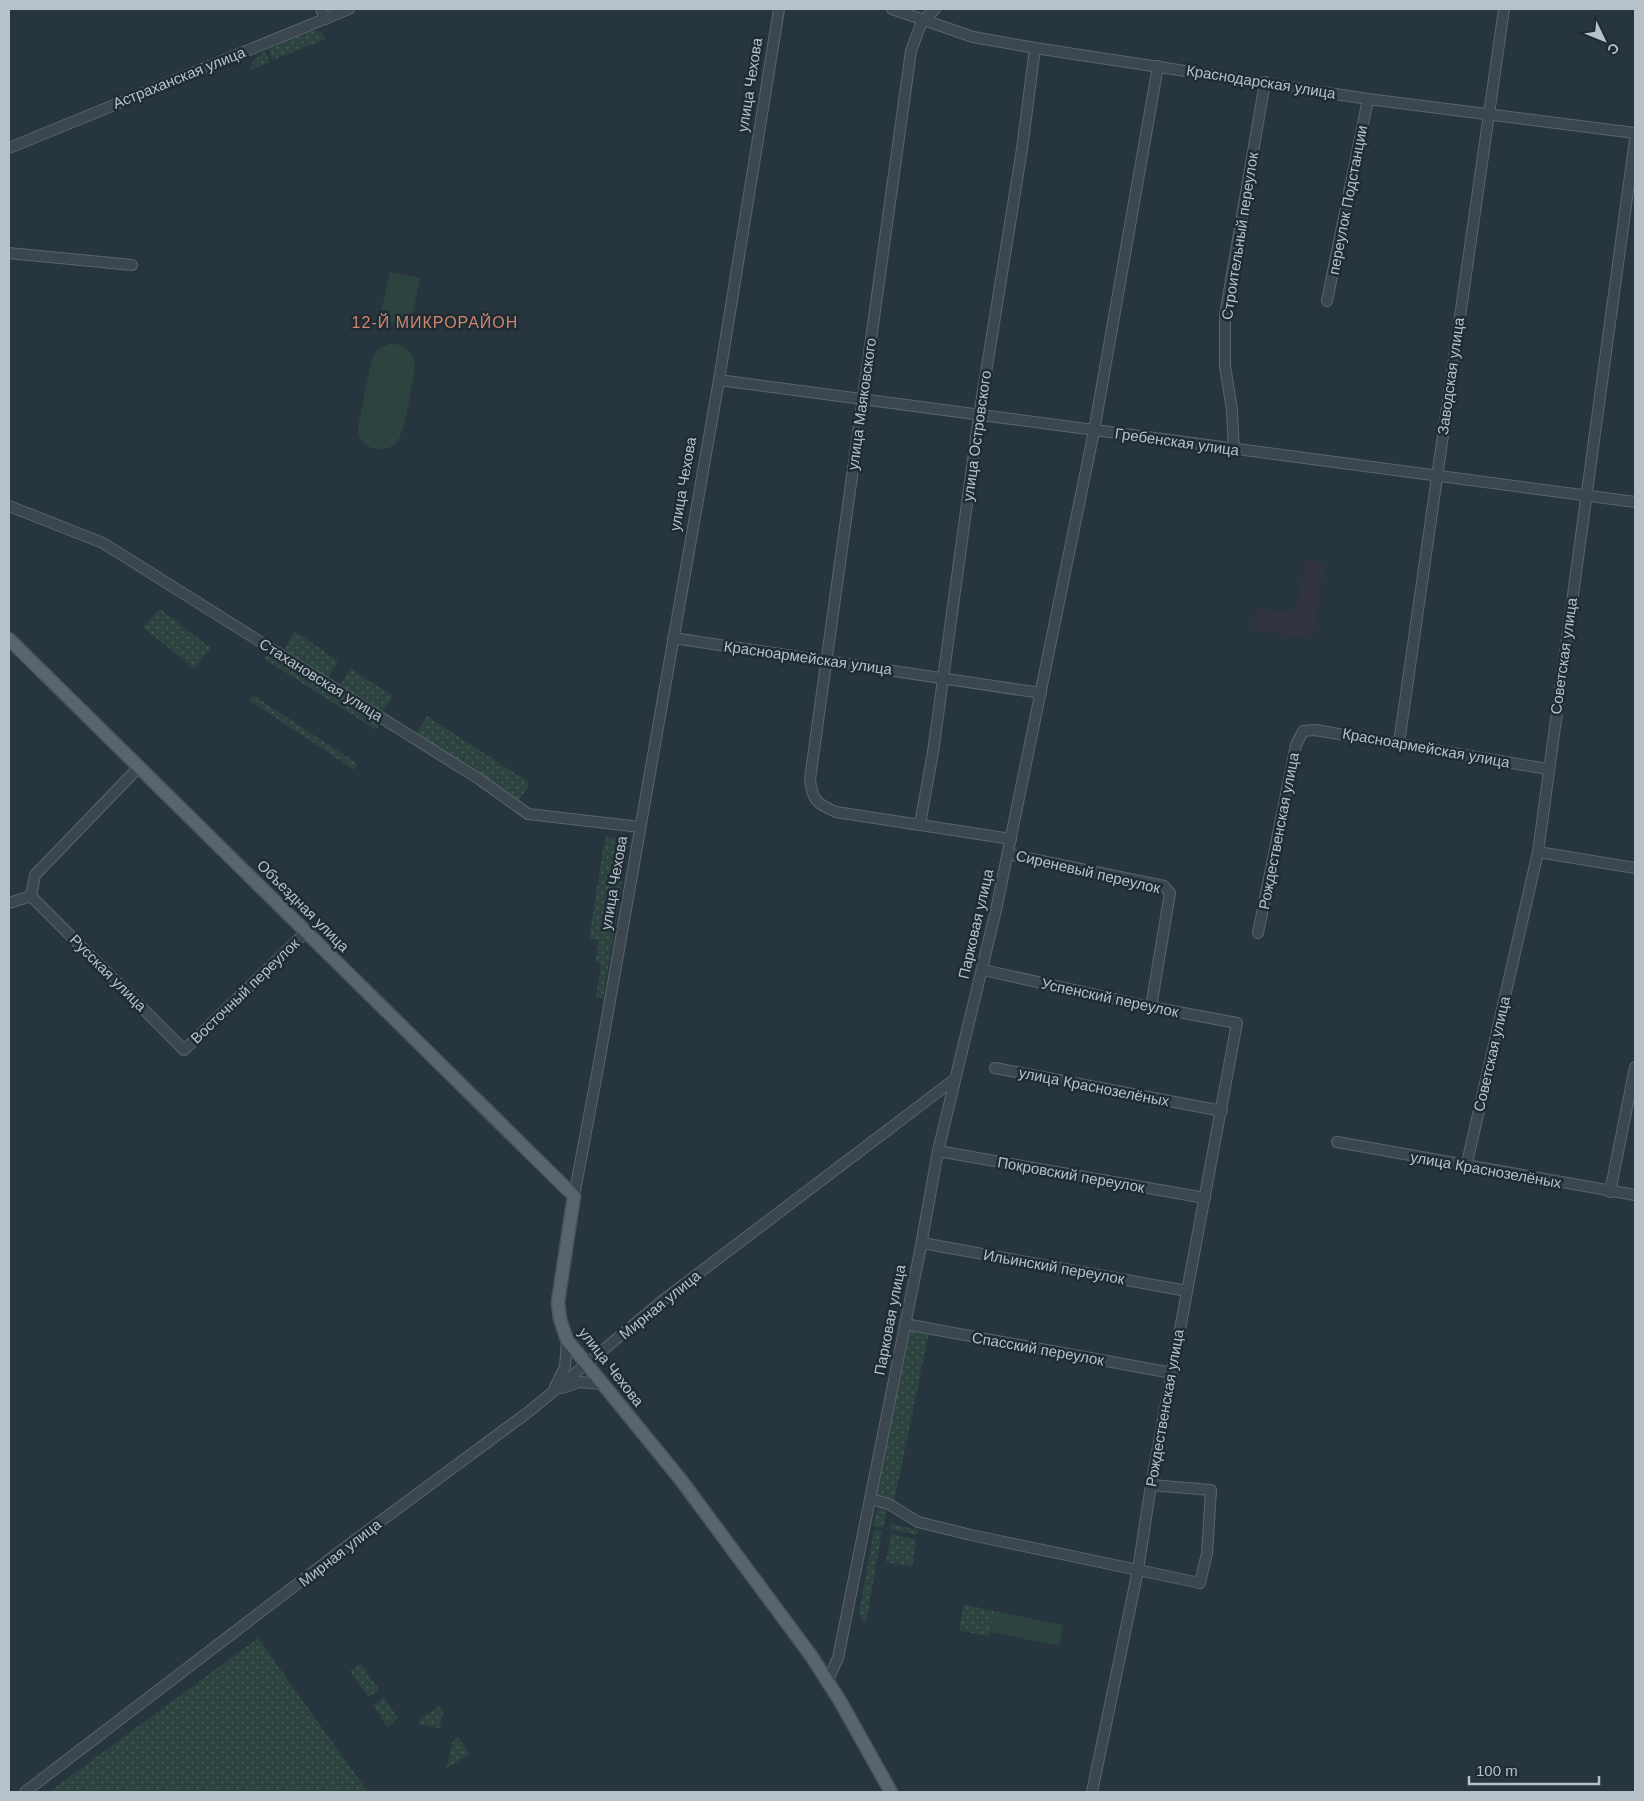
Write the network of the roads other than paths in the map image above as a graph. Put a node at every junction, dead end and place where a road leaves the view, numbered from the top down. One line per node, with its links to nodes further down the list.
1 (349, 9): 6 (street, Астраханская улица)
2 (779, 9): 19 (street, улица Чехова)
3 (892, 9): 7 (street, Краснодарская улица)
4 (936, 9): 7 (street, улица Маяковского)
5 (1504, 9): 12 (street, Заводская улица)
6 (323, 14): 15 (street, Астраханская улица)
7 (922, 21): 8 (street, Краснодарская улица); 20 (street, улица Маяковского)
8 (1035, 48): 9 (street, Краснодарская улица); 21 (street, улица Островского)
9 (1158, 66): 10 (street, Краснодарская улица); 22 (street, Парковая улица)
10 (1265, 82): 11 (street, Краснодарская улица); 23 (street, Строительный переулок)
11 (1368, 99): 12 (street, Краснодарская улица); 18 (street, переулок Подстанции)
12 (1488, 115): 13 (street, Краснодарская улица); 24 (street, Заводская улица)
13 (1635, 133)
14 (1635, 139): 25 (street, Советская улица)
15 (9, 148)
16 (9, 253): 17 (street)
17 (132, 265)
18 (1327, 301)
19 (719, 380): 20 (street, Гребенская улица); 28 (street, улица Чехова)
20 (862, 399): 21 (street, Гребенская улица); 30 (street, улица Маяковского)
21 (979, 416): 22 (street, Гребенская улица); 31 (street, улица Островского)
22 (1094, 431): 23 (street, Гребенская улица); 32 (street, Парковая улица)
23 (1234, 450): 24 (street, Гребенская улица)
24 (1436, 476): 25 (street, Гребенская улица); 34 (street, Заводская улица)
25 (1588, 495): 26 (street, Гребенская улица); 36 (street, Советская улица)
26 (1635, 502)
27 (9, 506): 39 (street, Стахановская улица)
28 (673, 638): 30 (street, Красноармейская улица); 39 (street, улица Чехова)
29 (9, 639): 35 (main road, Объездная улица)
30 (826, 661): 31 (street, Красноармейская улица); 37 (street, улица Маяковского)
31 (943, 677): 32 (street, Красноармейская улица); 38 (street, улица Островского)
32 (1041, 693): 40 (street, Парковая улица)
33 (1304, 731): 34 (street, Красноармейская улица); 47 (street, Рождественская улица)
34 (1400, 743): 36 (street, Красноармейская улица)
35 (139, 767): 44 (street); 46 (main road, Объездная улица)
36 (1548, 770): 41 (street, Советская улица)
37 (820, 806): 38 (street, Сиреневый переулок)
38 (920, 824): 40 (street, Сиреневый переулок)
39 (640, 827): 60 (street, улица Чехова)
40 (1011, 839): 42 (street, Парковая улица)
41 (1538, 852): 43 (street); 58 (street, Советская улица)
42 (1008, 854): 48 (street, Парковая улица); 49 (street, Сиреневый переулок)
43 (1635, 868)
44 (31, 896): 45 (street); 51 (street, Русская улица)
45 (9, 903)
46 (306, 932): 51 (street, Восточный переулок); 60 (main road, Объездная улица)
47 (1258, 934)
48 (983, 970): 49 (street, Успенский переулок); 54 (street, Парковая улица)
49 (1151, 1008): 50 (street, Успенский переулок)
50 (1237, 1023): 55 (street, Рождественская улица)
51 (184, 1050)
52 (1635, 1067): 59 (street)
53 (996, 1068): 55 (street, улица Краснозелёных)
54 (956, 1079): 57 (street, Парковая улица); 67 (street, Мирная улица)
55 (1222, 1111): 62 (street, Рождественская улица)
56 (1337, 1142): 58 (street, улица Краснозелёных)
57 (938, 1151): 62 (street, Покровский переулок); 63 (street, Парковая улица)
58 (1466, 1167): 59 (street, улица Краснозелёных)
59 (1610, 1192): 61 (street, улица Краснозелёных)
60 (574, 1196): 66 (main road, улица Чехова)
61 (1635, 1196)
62 (1205, 1198): 64 (street, Рождественская улица)
63 (922, 1243): 64 (street, Ильинский переулок); 65 (street, Парковая улица)
64 (1186, 1291): 68 (street, Рождественская улица)
65 (905, 1324): 68 (street, Спасский переулок); 72 (street, Парковая улица)
66 (567, 1340): 67 (main road, улица Чехова); 70 (street)
67 (586, 1364): 69 (main road, улица Чехова); 70 (street, Мирная улица)
68 (1172, 1373): 71 (street, Рождественская улица)
69 (602, 1384): 70 (street); 74 (main road, улица Чехова)
70 (552, 1392): 75 (street, Мирная улица)
71 (1151, 1485): 73 (street, Рождественская улица); 73 (street)
72 (871, 1499): 73 (street); 74 (street, Парковая улица)
73 (1138, 1570): 77 (street, Рождественская улица)
74 (828, 1680): 76 (main road)
75 (25, 1792)
76 (892, 1792)
77 (1092, 1792)

